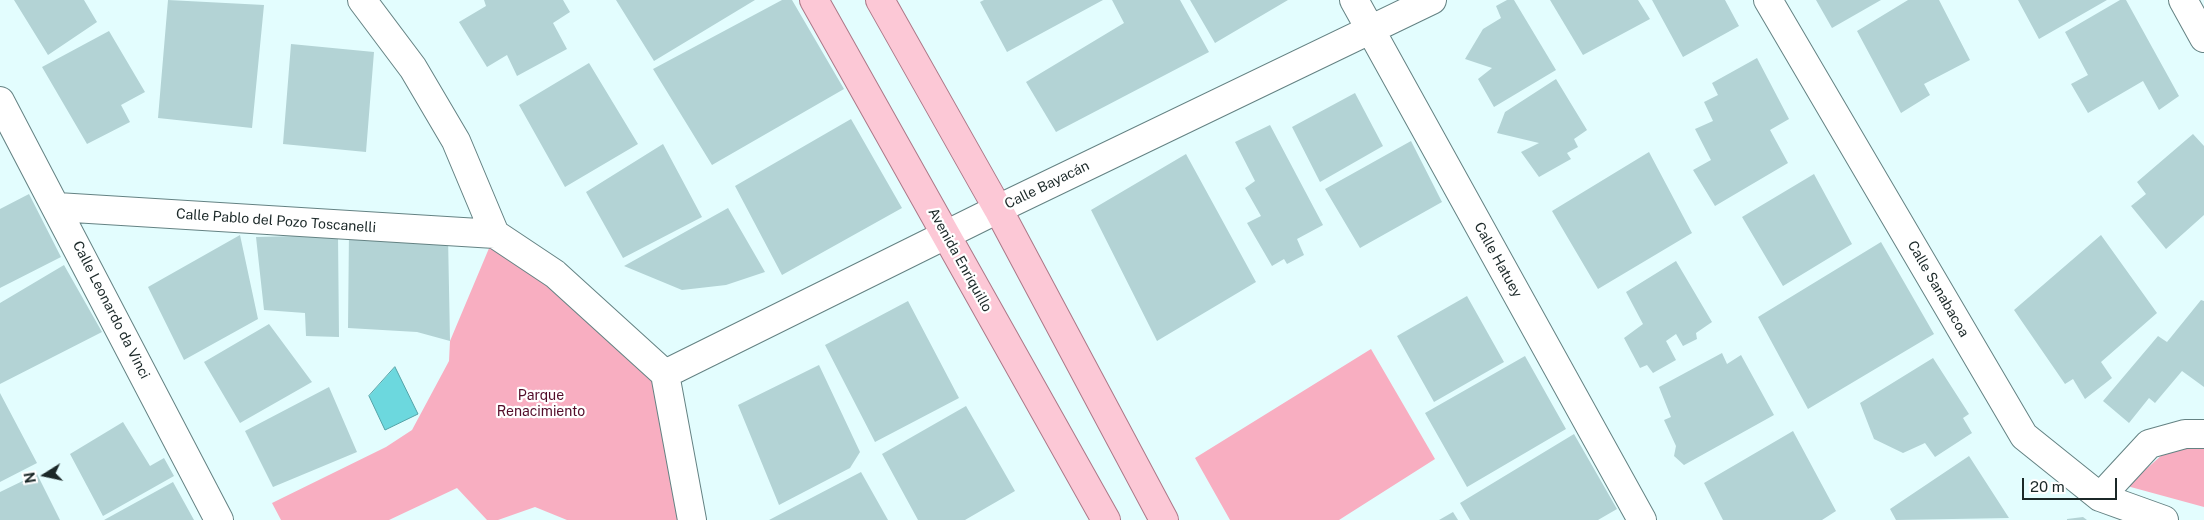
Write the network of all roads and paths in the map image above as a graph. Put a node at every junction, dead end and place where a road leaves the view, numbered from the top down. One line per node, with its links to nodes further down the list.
1 (362, 0): 13 (street)
2 (814, 0): 14 (main road, Avenida Enriquillo)
3 (880, 0): 12 (main road)
4 (1354, 0): 8 (street, Calle Hatuey)
5 (1432, 0): 8 (street, Calle Bayacán)
6 (1768, 0): 17 (street, Calle Sanabacoa)
7 (2183, 0): 9 (street)
8 (1371, 30): 12 (street, Calle Bayacán); 22 (street, Calle Hatuey)
9 (2204, 38)
10 (0, 101): 11 (street, Calle Leonardo da Vinci)
11 (57, 207): 13 (street, Calle Pablo del Pozo Toscanelli); 18 (street, Calle Leonardo da Vinci)
12 (998, 209): 14 (street, Calle Bayacán); 21 (main road)
13 (495, 234): 15 (street)
14 (947, 236): 15 (street, Calle Bayacán); 20 (main road, Avenida Enriquillo)
15 (665, 374): 19 (street)
16 (2204, 434): 17 (street)
17 (2100, 497): 23 (street, Calle Sanabacoa)
18 (219, 520)
19 (692, 520)
20 (1106, 520)
21 (1164, 520)
22 (1642, 520)
23 (2164, 520)

